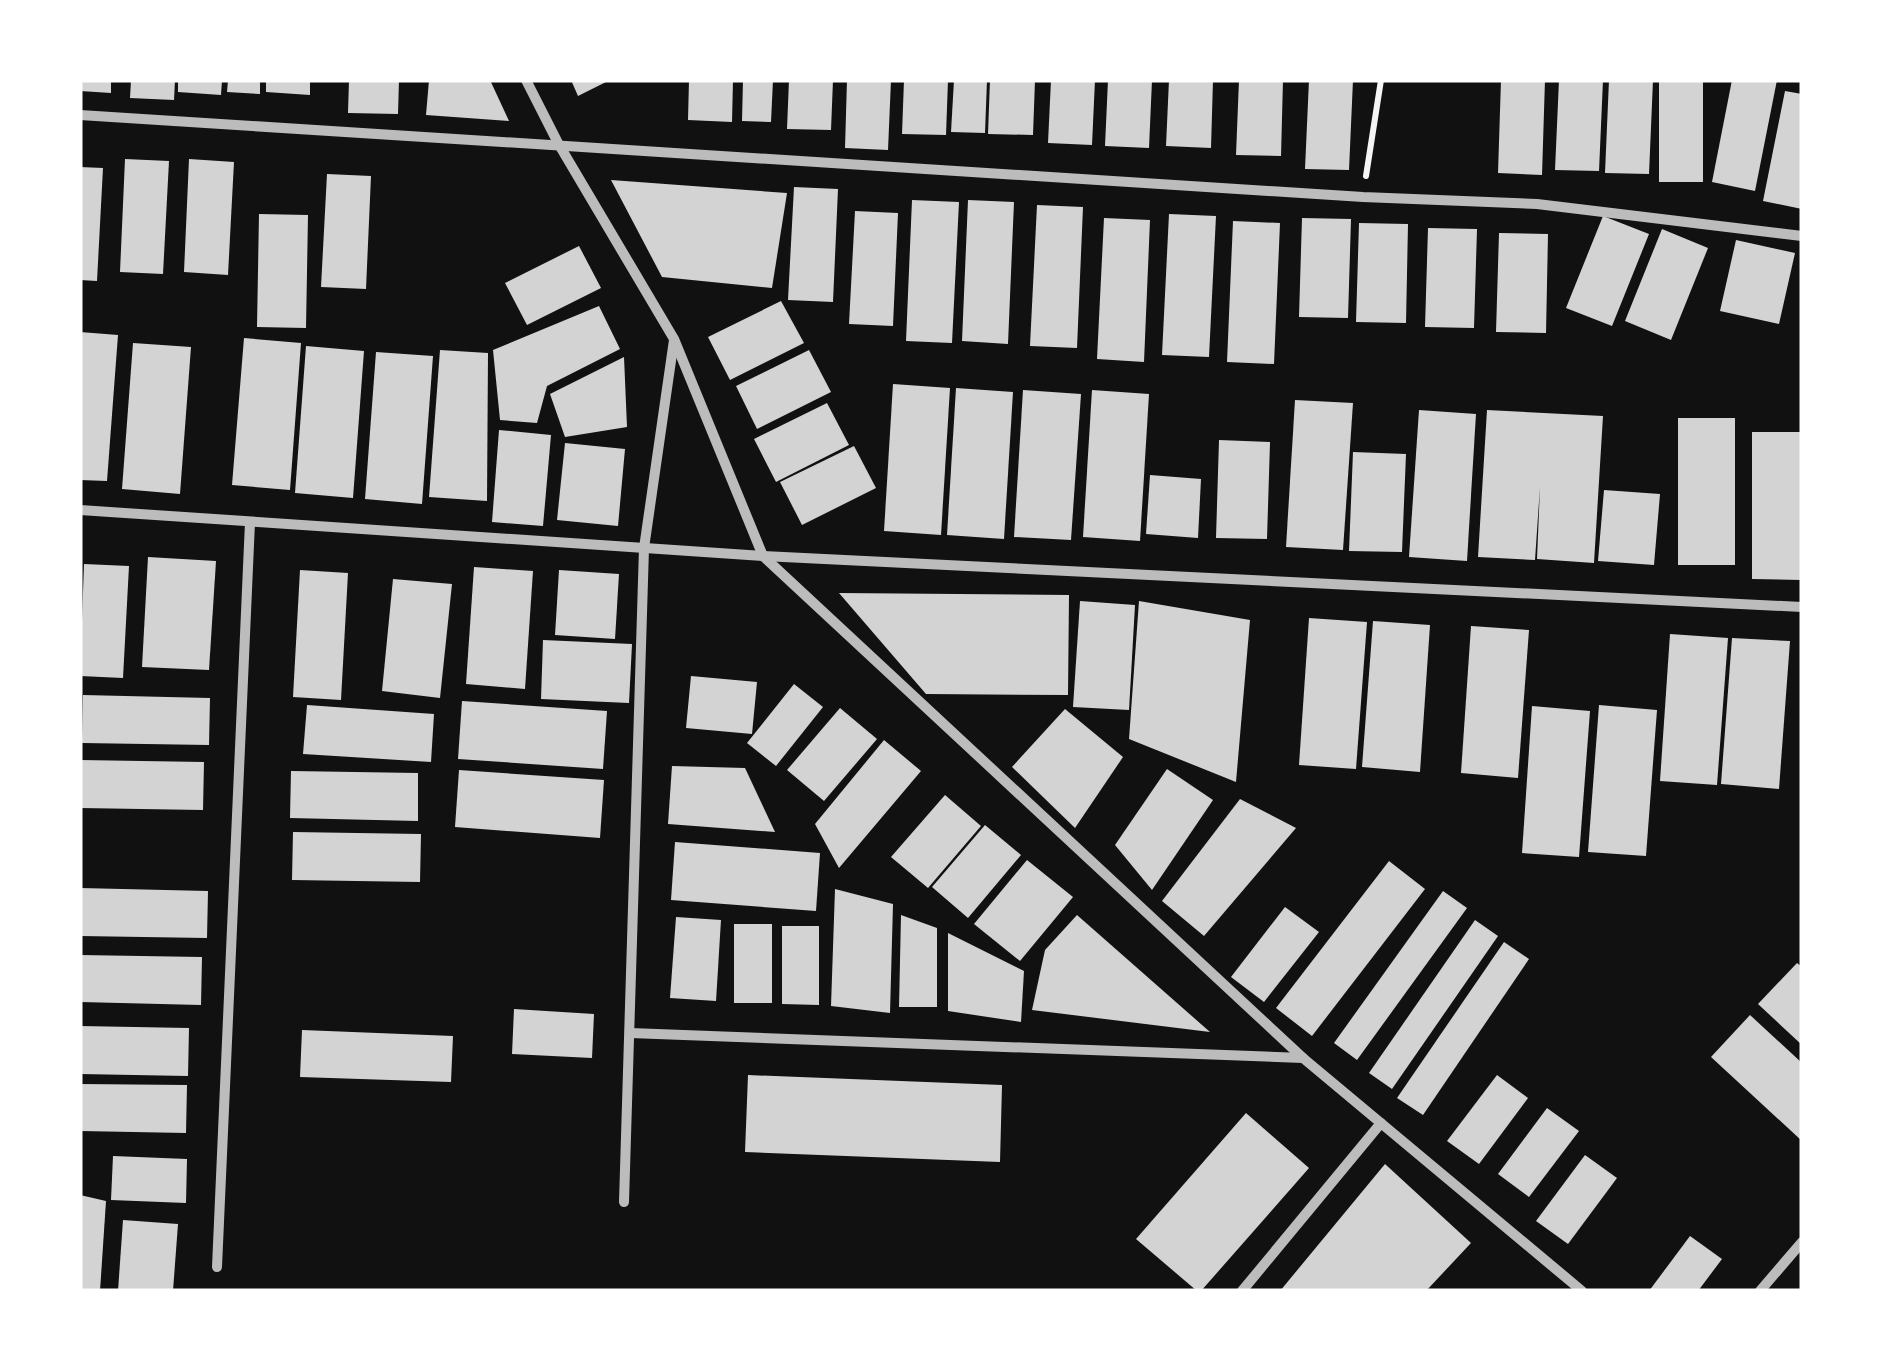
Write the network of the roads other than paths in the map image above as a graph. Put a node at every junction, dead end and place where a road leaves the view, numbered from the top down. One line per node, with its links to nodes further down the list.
1 (526, 80): 3 (street)
2 (80, 114): 3 (street)
3 (558, 143): 4 (street); 5 (street)
4 (1802, 236)
5 (674, 339): 8 (street); 9 (street)
6 (80, 510): 7 (street)
7 (250, 522): 8 (street); 16 (street)
8 (644, 548): 9 (street); 11 (street)
9 (763, 556): 10 (street); 12 (street)
10 (1802, 607)
11 (630, 1034): 12 (street); 14 (street)
12 (1303, 1058): 13 (street)
13 (1381, 1123): 17 (street); 18 (street)
14 (624, 1202)
15 (1802, 1242): 19 (street)
16 (217, 1267)
17 (1242, 1291)
18 (1582, 1291)
19 (1760, 1291)

